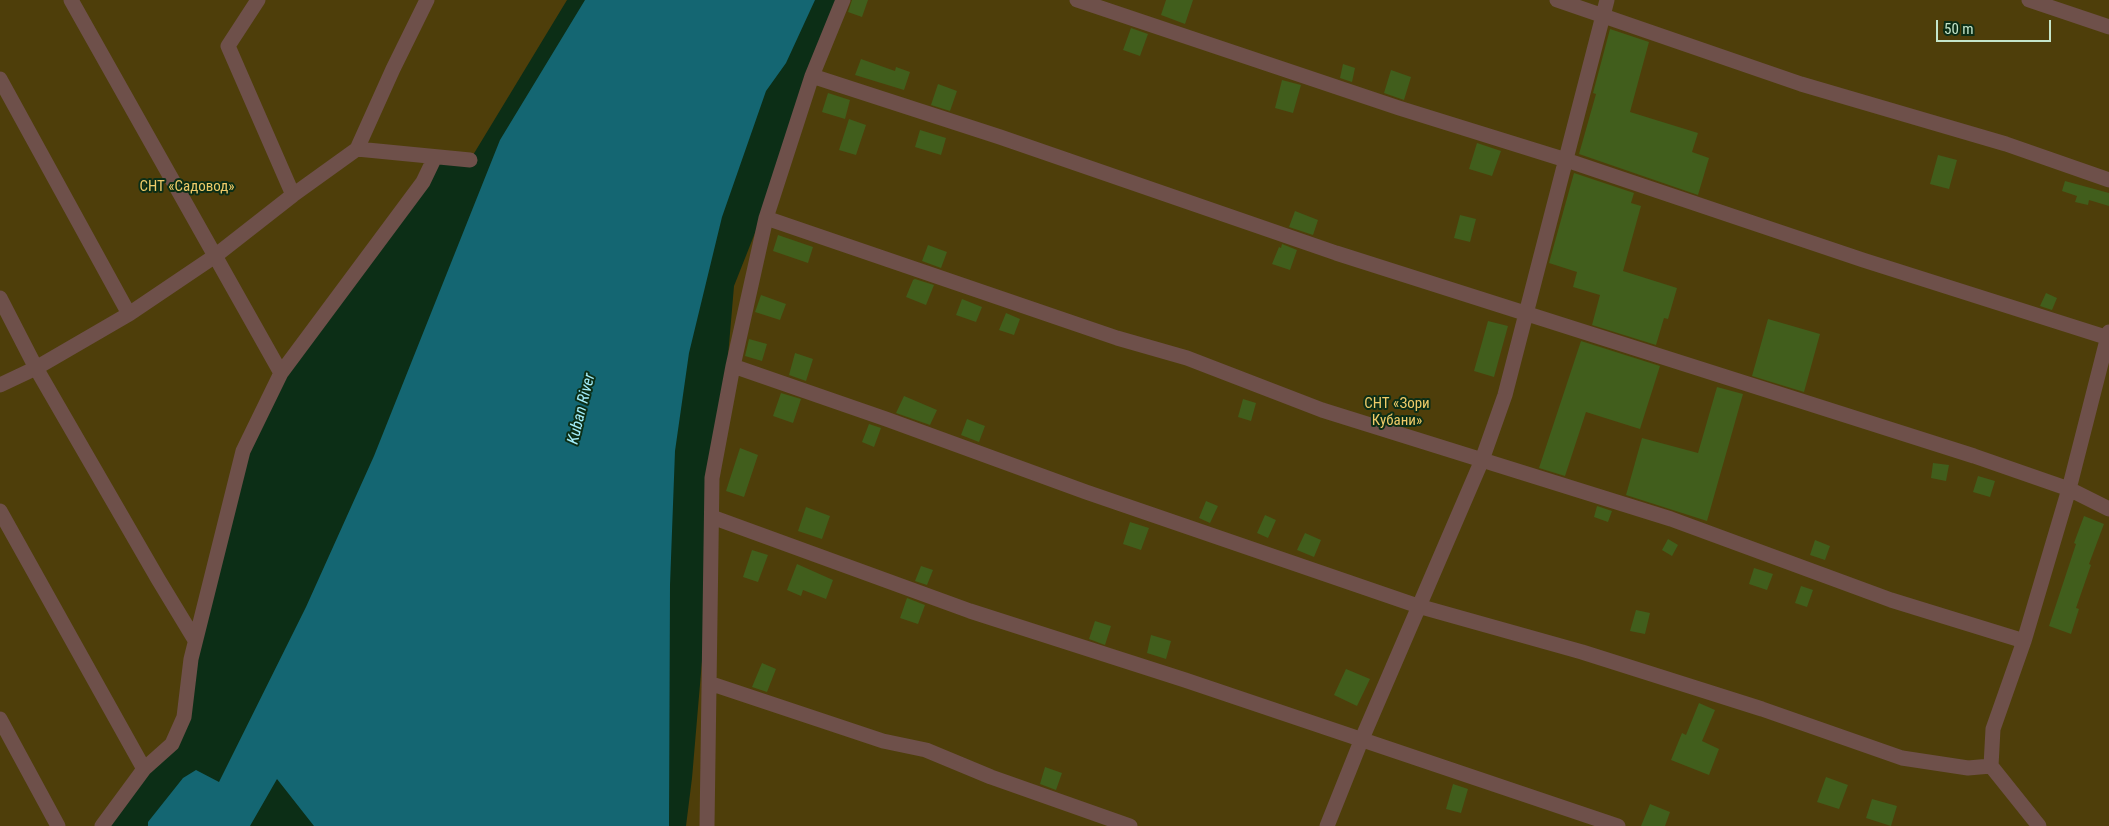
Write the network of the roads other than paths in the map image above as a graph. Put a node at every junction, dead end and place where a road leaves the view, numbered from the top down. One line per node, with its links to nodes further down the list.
1 (71, 0): 19 (lane)
2 (258, 0): 17 (lane)
3 (427, 0): 12 (lane)
4 (842, 0): 10 (lane)
5 (1077, 0): 15 (lane)
6 (1557, 0): 8 (lane)
7 (2029, 0): 9 (lane)
8 (1605, 7): 15 (lane); 16 (lane)
9 (2109, 27)
10 (812, 76): 18 (lane); 22 (lane)
11 (0, 79): 21 (lane)
12 (357, 149): 13 (lane); 17 (lane)
13 (435, 157): 14 (lane); 26 (lane)
14 (470, 160)
15 (1566, 160): 22 (lane); 23 (lane)
16 (2109, 180)
17 (292, 195): 19 (lane)
18 (766, 218): 24 (lane); 28 (lane)
19 (215, 256): 21 (lane); 26 (lane)
20 (0, 298): 25 (lane)
21 (129, 314): 25 (lane)
22 (1526, 315): 28 (lane); 29 (lane)
23 (2109, 336): 29 (lane)
24 (733, 366): 32 (lane); 33 (lane)
25 (36, 368): 27 (lane); 34 (lane)
26 (281, 373): 34 (lane)
27 (0, 386)
28 (1482, 460): 33 (lane); 35 (lane)
29 (2069, 489): 30 (lane); 35 (lane)
30 (2109, 508)
31 (0, 511): 40 (lane)
32 (712, 517): 36 (lane); 38 (lane)
33 (1418, 606): 38 (lane); 39 (lane)
34 (196, 640): 40 (lane)
35 (2024, 641): 39 (lane)
36 (710, 683): 43 (lane); 44 (lane)
37 (0, 719): 41 (lane)
38 (1361, 741): 45 (lane); 46 (lane)
39 (1991, 766): 47 (lane)
40 (144, 769): 42 (lane)
41 (58, 826)
42 (102, 826)
43 (707, 826)
44 (1130, 826)
45 (1327, 826)
46 (1618, 826)
47 (2039, 826)

